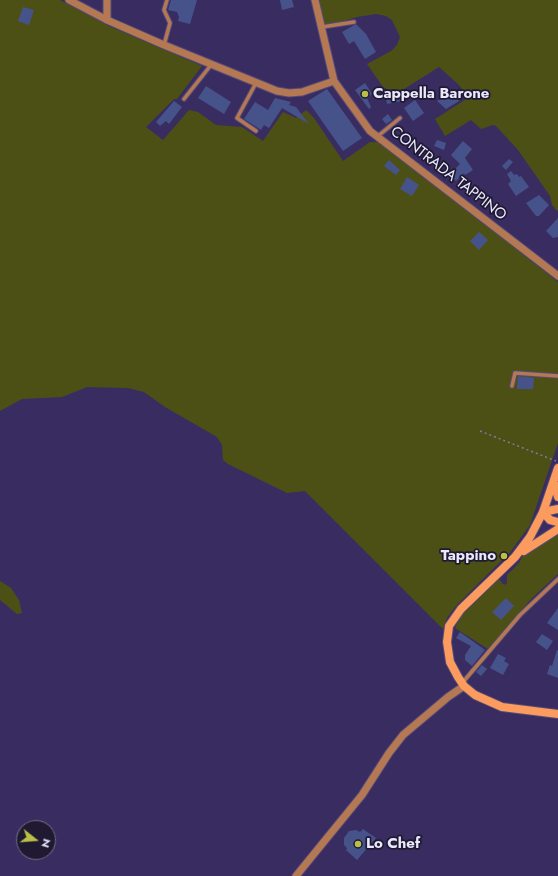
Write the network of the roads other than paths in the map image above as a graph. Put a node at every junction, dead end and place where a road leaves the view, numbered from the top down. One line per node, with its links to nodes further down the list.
1 (69, 0): 5 (street)
2 (106, 0): 5 (street)
3 (167, 0): 8 (lane)
4 (315, 0): 7 (street, CONTRADA TAPPINO)
5 (107, 20): 8 (street)
6 (354, 22): 7 (lane)
7 (322, 28): 10 (street, CONTRADA TAPPINO)
8 (164, 45): 9 (street)
9 (211, 65): 11 (street); 12 (lane)
10 (334, 81): 11 (street); 15 (street, CONTRADA TAPPINO)
11 (256, 83): 14 (lane)
12 (184, 99)
13 (400, 118): 15 (lane)
14 (256, 131)
15 (378, 136): 16 (street, CONTRADA TAPPINO)
16 (558, 276)
17 (558, 376): 18 (lane)
18 (512, 386)
19 (558, 468): 20 (street)
20 (554, 479): 21 (street); 23 (street)
21 (558, 497)
22 (558, 509): 23 (street)
23 (543, 512): 24 (street); 26 (street)
24 (558, 522)
25 (558, 529): 26 (street)
26 (515, 557): 28 (street)
27 (558, 579): 28 (lane)
28 (463, 685): 29 (street); 30 (street)
29 (558, 714)
30 (296, 876)

